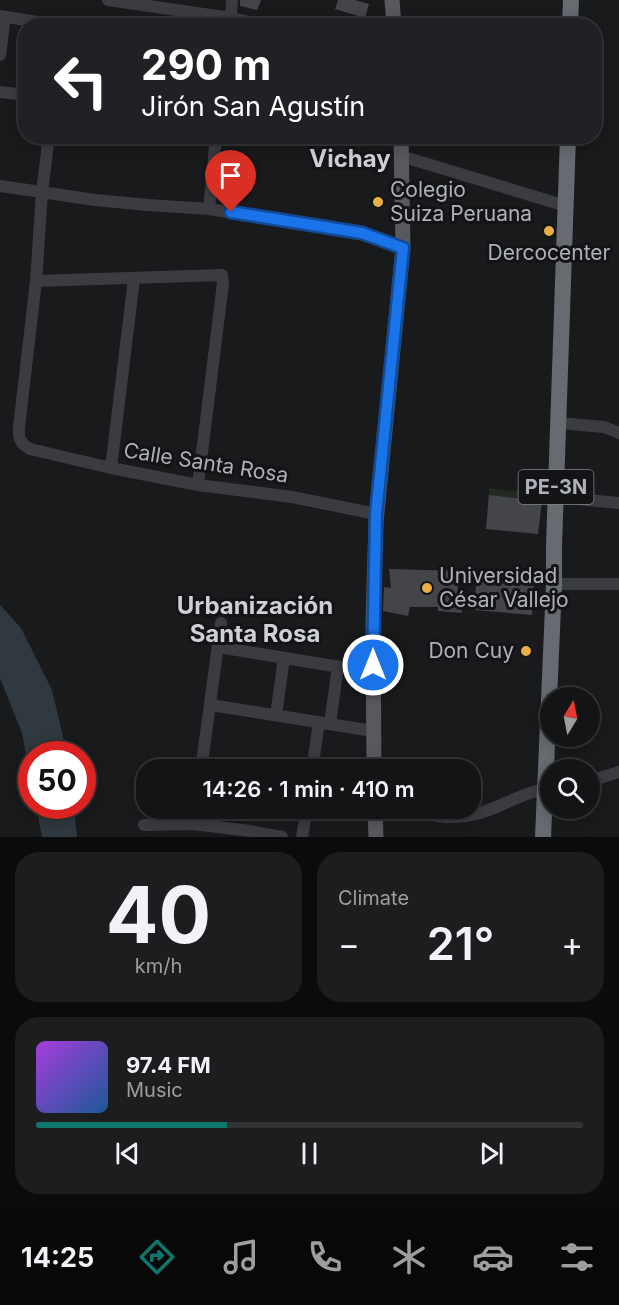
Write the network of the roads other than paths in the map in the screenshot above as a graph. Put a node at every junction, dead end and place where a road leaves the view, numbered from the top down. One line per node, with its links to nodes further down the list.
1 (108, 0): 5 (street)
2 (232, 0): 7 (street)
3 (392, 0): 8 (main road)
4 (571, 0): 9 (highway)
5 (158, 4): 7 (street)
6 (2, 17): 10 (street); 11 (street)
7 (231, 18)
8 (393, 18)
9 (570, 18)
10 (18, 19)
11 (0, 55)
12 (0, 92): 13 (street)
13 (18, 94)
14 (49, 144): 20 (street)
15 (215, 144): 22 (street)
16 (401, 144): 18 (main road)
17 (568, 144): 21 (highway, PE-3N)
18 (401, 156): 21 (street); 23 (main road)
19 (0, 186): 20 (street)
20 (42, 192): 22 (street); 25 (street)
21 (566, 206): 26 (highway, PE-3N)
22 (209, 209): 23 (street)
23 (403, 248): 32 (main road)
24 (134, 279): 25 (street); 28 (street); 29 (street)
25 (36, 281): 28 (street, Calle Santa Rosa)
26 (559, 423): 27 (street); 30 (highway, PE-3N)
27 (619, 434)
28 (111, 468): 29 (street, Calle Santa Rosa)
29 (198, 485): 32 (street, Calle Santa Rosa)
30 (556, 497): 31 (street); 33 (highway, PE-3N)
31 (619, 503)
32 (376, 514): 43 (main road)
33 (554, 584): 34 (street); 47 (highway, PE-3N)
34 (619, 584)
35 (221, 623): 36 (street)
36 (219, 647): 37 (street); 40 (street)
37 (284, 658): 38 (street); 41 (street)
38 (338, 666): 39 (street); 42 (street)
39 (352, 669)
40 (211, 705): 41 (street); 44 (street)
41 (276, 715): 42 (street)
42 (325, 723): 43 (street); 45 (street)
43 (373, 731): 46 (main road)
44 (203, 759)
45 (315, 759)
46 (374, 759)
47 (548, 759)
48 (619, 772): 49 (street)
49 (600, 778)
50 (540, 791): 51 (street)
51 (481, 813)
52 (194, 819): 56 (street)
53 (305, 819): 59 (street)
54 (375, 819): 60 (main road)
55 (544, 819): 61 (highway, PE-3N)
56 (193, 824): 57 (street); 58 (street)
57 (144, 825)
58 (282, 837)
59 (302, 837)
60 (376, 837)
61 (543, 837)

